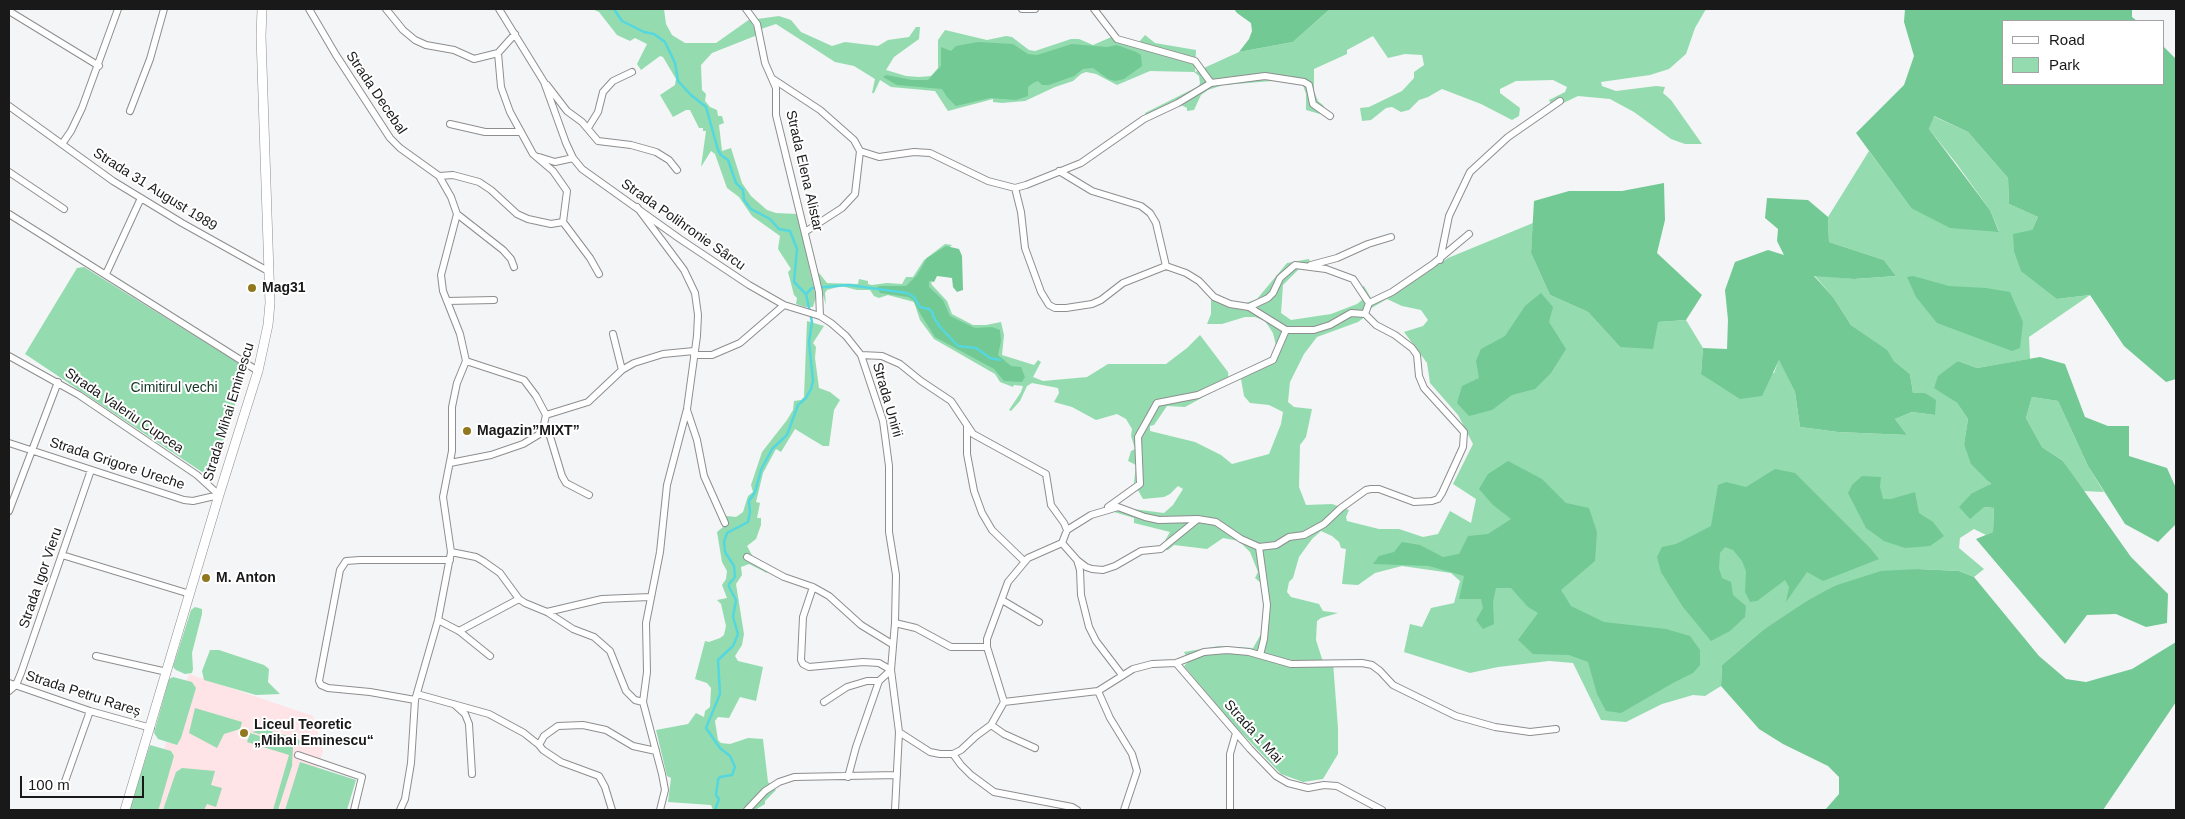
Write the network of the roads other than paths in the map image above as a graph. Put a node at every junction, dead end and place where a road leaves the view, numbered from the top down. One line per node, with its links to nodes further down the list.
1 (118, 9): 14 (street)
2 (164, 9): 21 (street)
3 (262, 9): 48 (main road, Strada Mihai Eminescu)
4 (309, 9): 33 (street, Strada Decebal)
5 (386, 9): 13 (street)
6 (499, 9): 12 (street, Strada Polihronie Sârcu)
7 (746, 9): 16 (street, Strada Elena Alistar)
8 (1022, 9): 9 (street)
9 (1035, 9)
10 (1094, 9): 18 (street)
11 (9, 11): 14 (street)
12 (515, 34): 13 (street); 17 (street, Strada Polihronie Sârcu)
13 (498, 53): 25 (street)
14 (98, 66): 26 (street)
15 (632, 72): 24 (street)
16 (774, 79): 27 (street); 41 (street, Strada Elena Alistar)
17 (544, 82): 24 (street, Strada Polihronie Sârcu); 29 (street, Strada Polihronie Sârcu)
18 (1211, 83): 22 (street); 31 (street)
19 (1560, 101): 44 (street)
20 (9, 106): 26 (street, Strada 31 August 1989)
21 (130, 111)
22 (1330, 116)
23 (450, 124): 25 (street)
24 (588, 128): 30 (street, Strada Polihronie Sârcu)
25 (521, 132): 28 (street)
26 (62, 144): 35 (street, Strada 31 August 1989)
27 (860, 151): 34 (street); 41 (street)
28 (533, 154): 29 (street); 40 (street)
29 (574, 158): 36 (street, Strada Polihronie Sârcu)
30 (677, 170)
31 (1059, 171): 34 (street); 45 (street)
32 (9, 172): 37 (street)
33 (438, 176): 39 (street, Strada Decebal); 40 (street)
34 (1015, 188): 45 (street)
35 (141, 198): 48 (street, Strada 31 August 1989); 49 (street)
36 (637, 207): 54 (street, Strada Polihronie Sârcu); 60 (street)
37 (64, 209)
38 (9, 214): 49 (street)
39 (456, 214): 47 (street); 52 (street)
40 (563, 222): 50 (street)
41 (805, 232): 57 (street, Strada Elena Alistar)
42 (1469, 234): 44 (street)
43 (1391, 237): 46 (street)
44 (1440, 260): 53 (street)
45 (1166, 266): 55 (street)
46 (1307, 266): 53 (street); 55 (street)
47 (514, 267)
48 (268, 271): 65 (main road, Strada Mihai Eminescu)
49 (106, 274): 65 (street)
50 (599, 274)
51 (494, 300): 52 (street)
52 (447, 301): 63 (street)
53 (1369, 303): 56 (street)
54 (784, 305): 57 (street, Strada Unirii); 60 (street)
55 (1249, 307): 58 (street)
56 (1363, 313): 58 (street); 83 (street)
57 (820, 316): 61 (street, Strada Unirii)
58 (1286, 330): 77 (street)
59 (613, 334): 64 (street)
60 (694, 353): 64 (street); 67 (street)
61 (861, 355): 69 (street); 98 (street, Strada Unirii)
62 (9, 356): 66 (street, Strada Valeriu Cupcea)
63 (466, 361): 68 (street); 73 (street)
64 (622, 370): 68 (street)
65 (258, 371): 75 (main road, Strada Mihai Eminescu)
66 (58, 382): 72 (street); 75 (street, Strada Valeriu Cupcea)
67 (687, 409): 80 (street); 92 (street)
68 (546, 415): 70 (street)
69 (967, 427): 81 (street); 89 (street)
70 (543, 429): 73 (street); 76 (street)
71 (9, 443): 72 (street, Strada Grigore Ureche)
72 (32, 450): 74 (street, Strada Grigore Ureche); 78 (street)
73 (450, 463): 84 (street)
74 (91, 470): 75 (street, Strada Grigore Ureche); 85 (street, Strada Igor Vieru)
75 (219, 495): 91 (main road, Strada Mihai Eminescu)
76 (589, 495)
77 (1105, 509): 79 (street); 81 (street)
78 (9, 511)
79 (1198, 519): 83 (street); 88 (street)
80 (725, 523)
81 (1067, 530): 82 (street)
82 (1062, 543): 88 (street); 89 (street)
83 (1259, 547): 104 (street)
84 (451, 552): 87 (street); 93 (street)
85 (62, 555): 91 (street); 110 (street, Strada Igor Vieru)
86 (747, 557): 90 (street)
87 (450, 560): 96 (street); 113 (street)
88 (1076, 560): 108 (street)
89 (1024, 561): 94 (street)
90 (813, 587): 100 (street); 106 (street)
91 (190, 594): 107 (main road, Strada Mihai Eminescu)
92 (650, 597): 95 (street); 114 (street)
93 (519, 599): 95 (street); 99 (street)
94 (1002, 600): 97 (street); 101 (street)
95 (547, 612): 114 (street)
96 (438, 620): 99 (street); 113 (street)
97 (1039, 622)
98 (895, 623): 100 (street, Strada Unirii); 101 (street)
99 (459, 631): 103 (street)
100 (892, 644): 106 (street, Strada Unirii)
101 (987, 647): 116 (street)
102 (96, 656): 107 (street)
103 (490, 656)
104 (1260, 656): 105 (street); 121 (street)
105 (1176, 662): 108 (street); 123 (street, Strada 1 Mai)
106 (891, 670): 109 (street); 122 (street, Strada Unirii)
107 (167, 672): 120 (main road, Strada Mihai Eminescu)
108 (1122, 675): 112 (street)
109 (879, 681): 115 (street); 131 (street)
110 (12, 684): 111 (street, Strada Igor Vieru); 118 (street, Strada Petru Rareș)
111 (9, 691)
112 (1098, 691): 116 (street); 141 (street)
113 (416, 697): 117 (street); 135 (street)
114 (643, 702): 126 (street)
115 (824, 702)
116 (1004, 702): 119 (street)
117 (454, 704): 124 (street); 129 (street)
118 (90, 711): 120 (street, Strada Petru Rareș); 132 (street)
119 (991, 726): 125 (street); 127 (street)
120 (151, 728): 133 (main road, Strada Mihai Eminescu)
121 (1556, 729)
122 (899, 732): 127 (street); 130 (street, Strada Unirii)
123 (1236, 733): 142 (street); 143 (street, Strada 1 Mai)
124 (539, 745): 126 (street); 136 (street)
125 (1035, 748)
126 (656, 751): 137 (street)
127 (953, 754): 140 (street)
128 (298, 756): 134 (street)
129 (472, 774)
130 (897, 775): 131 (street); 139 (street, Strada Unirii)
131 (848, 777): 138 (street)
132 (63, 787)
133 (125, 810)
134 (354, 810)
135 (400, 810)
136 (612, 810)
137 (660, 810)
138 (747, 810)
139 (895, 810)
140 (1077, 810)
141 (1124, 810)
142 (1230, 810)
143 (1382, 810)

